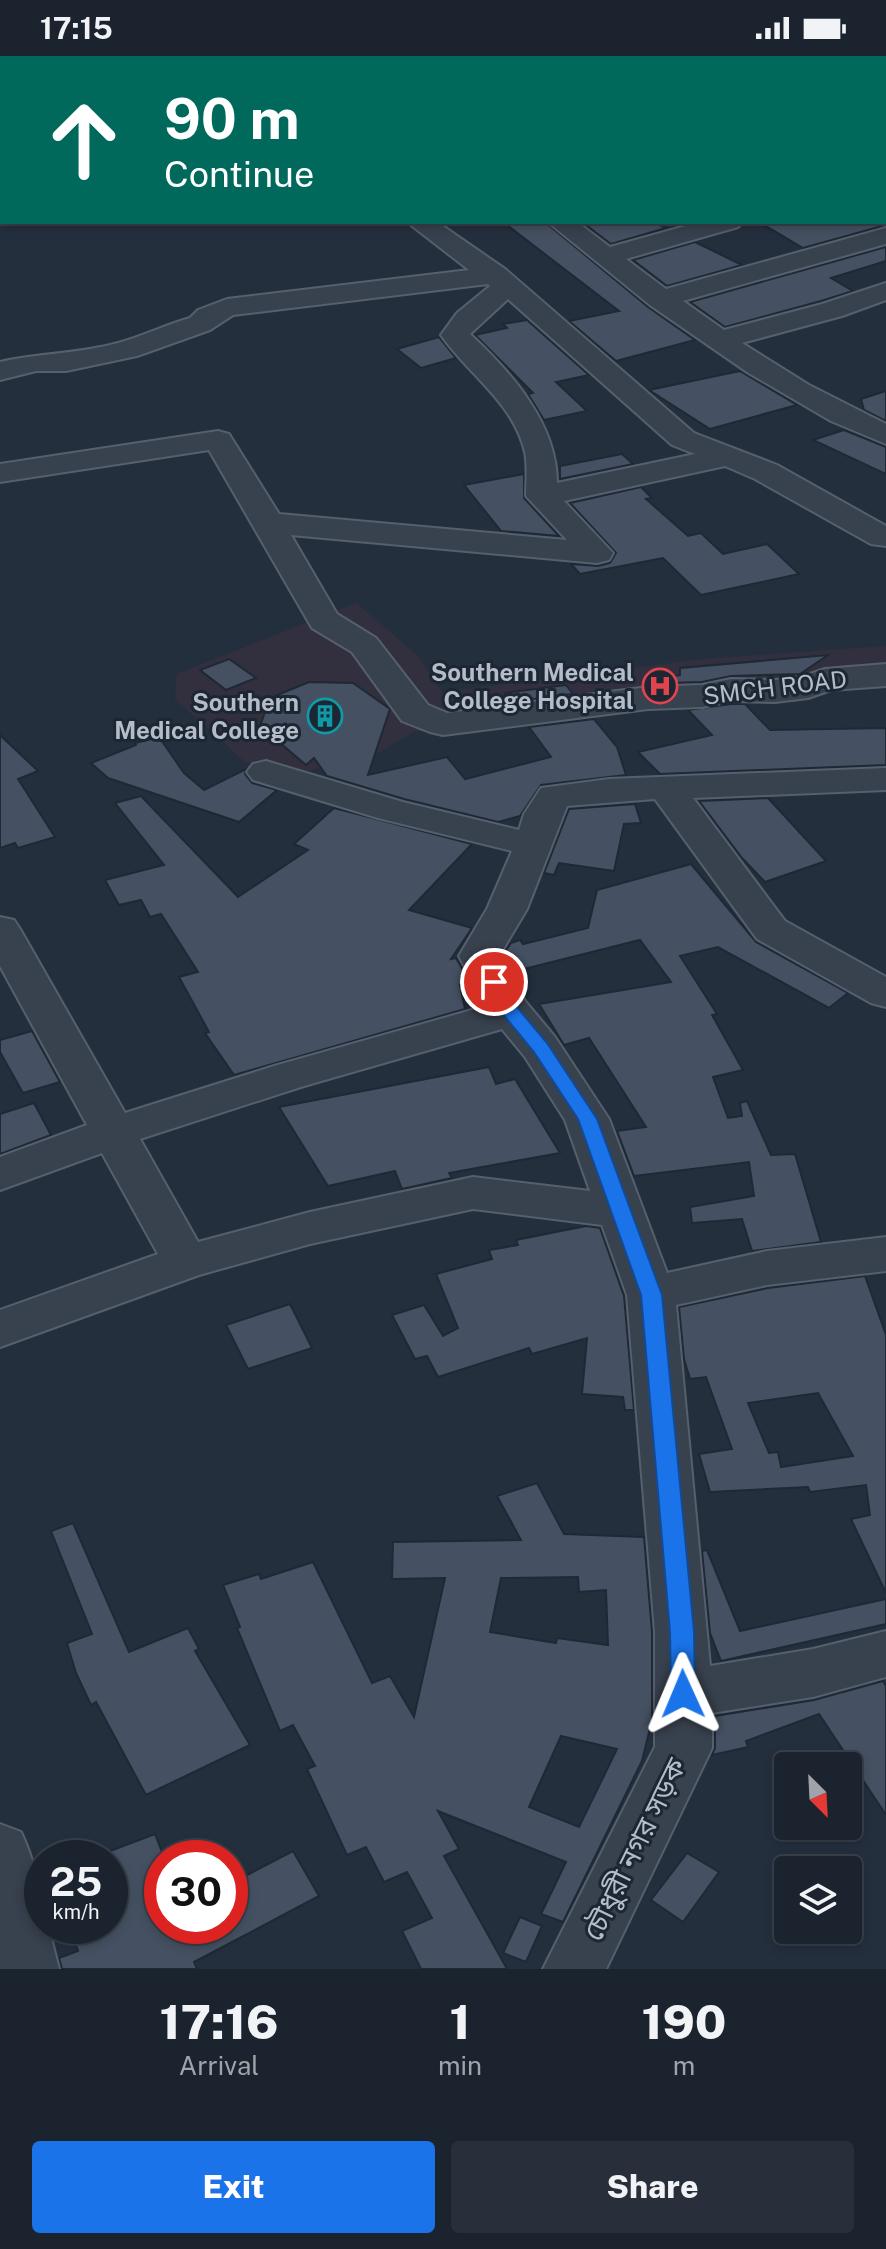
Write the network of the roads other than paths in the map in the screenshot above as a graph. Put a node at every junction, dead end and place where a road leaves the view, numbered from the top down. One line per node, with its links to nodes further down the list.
1 (423, 224): 6 (street)
2 (564, 224): 5 (street)
3 (722, 224): 5 (street)
4 (886, 236): 8 (street)
5 (606, 256): 8 (street)
6 (502, 280): 10 (street); 12 (street); 14 (street)
7 (886, 291): 9 (street)
8 (660, 299): 9 (street)
9 (720, 340): 11 (street)
10 (0, 371)
11 (886, 435)
12 (731, 456): 14 (street); 16 (street)
13 (0, 473): 15 (street)
14 (542, 496): 15 (street)
15 (268, 523): 17 (street, SMCH ROAD)
16 (886, 536)
17 (886, 675)
18 (266, 772): 21 (street)
19 (886, 779): 20 (street)
20 (666, 788): 21 (street); 23 (street)
21 (534, 845): 24 (street, চৌধুরী নগর সড়ক)
22 (0, 929): 25 (street)
23 (886, 994)
24 (512, 1012): 25 (street); 27 (street, চৌধুরী নগর সড়ক)
25 (113, 1132): 26 (street); 29 (street)
26 (0, 1174)
27 (621, 1211): 29 (street); 30 (street, চৌধুরী নগর সড়ক)
28 (886, 1254): 30 (street)
29 (186, 1262): 31 (street)
30 (651, 1295): 33 (street, চৌধুরী নগর সড়ক)
31 (0, 1329)
32 (886, 1654): 33 (street)
33 (683, 1694): 36 (street, চৌধুরী নগর সড়ক)
34 (0, 1851): 35 (street)
35 (28, 1969)
36 (574, 1969)

